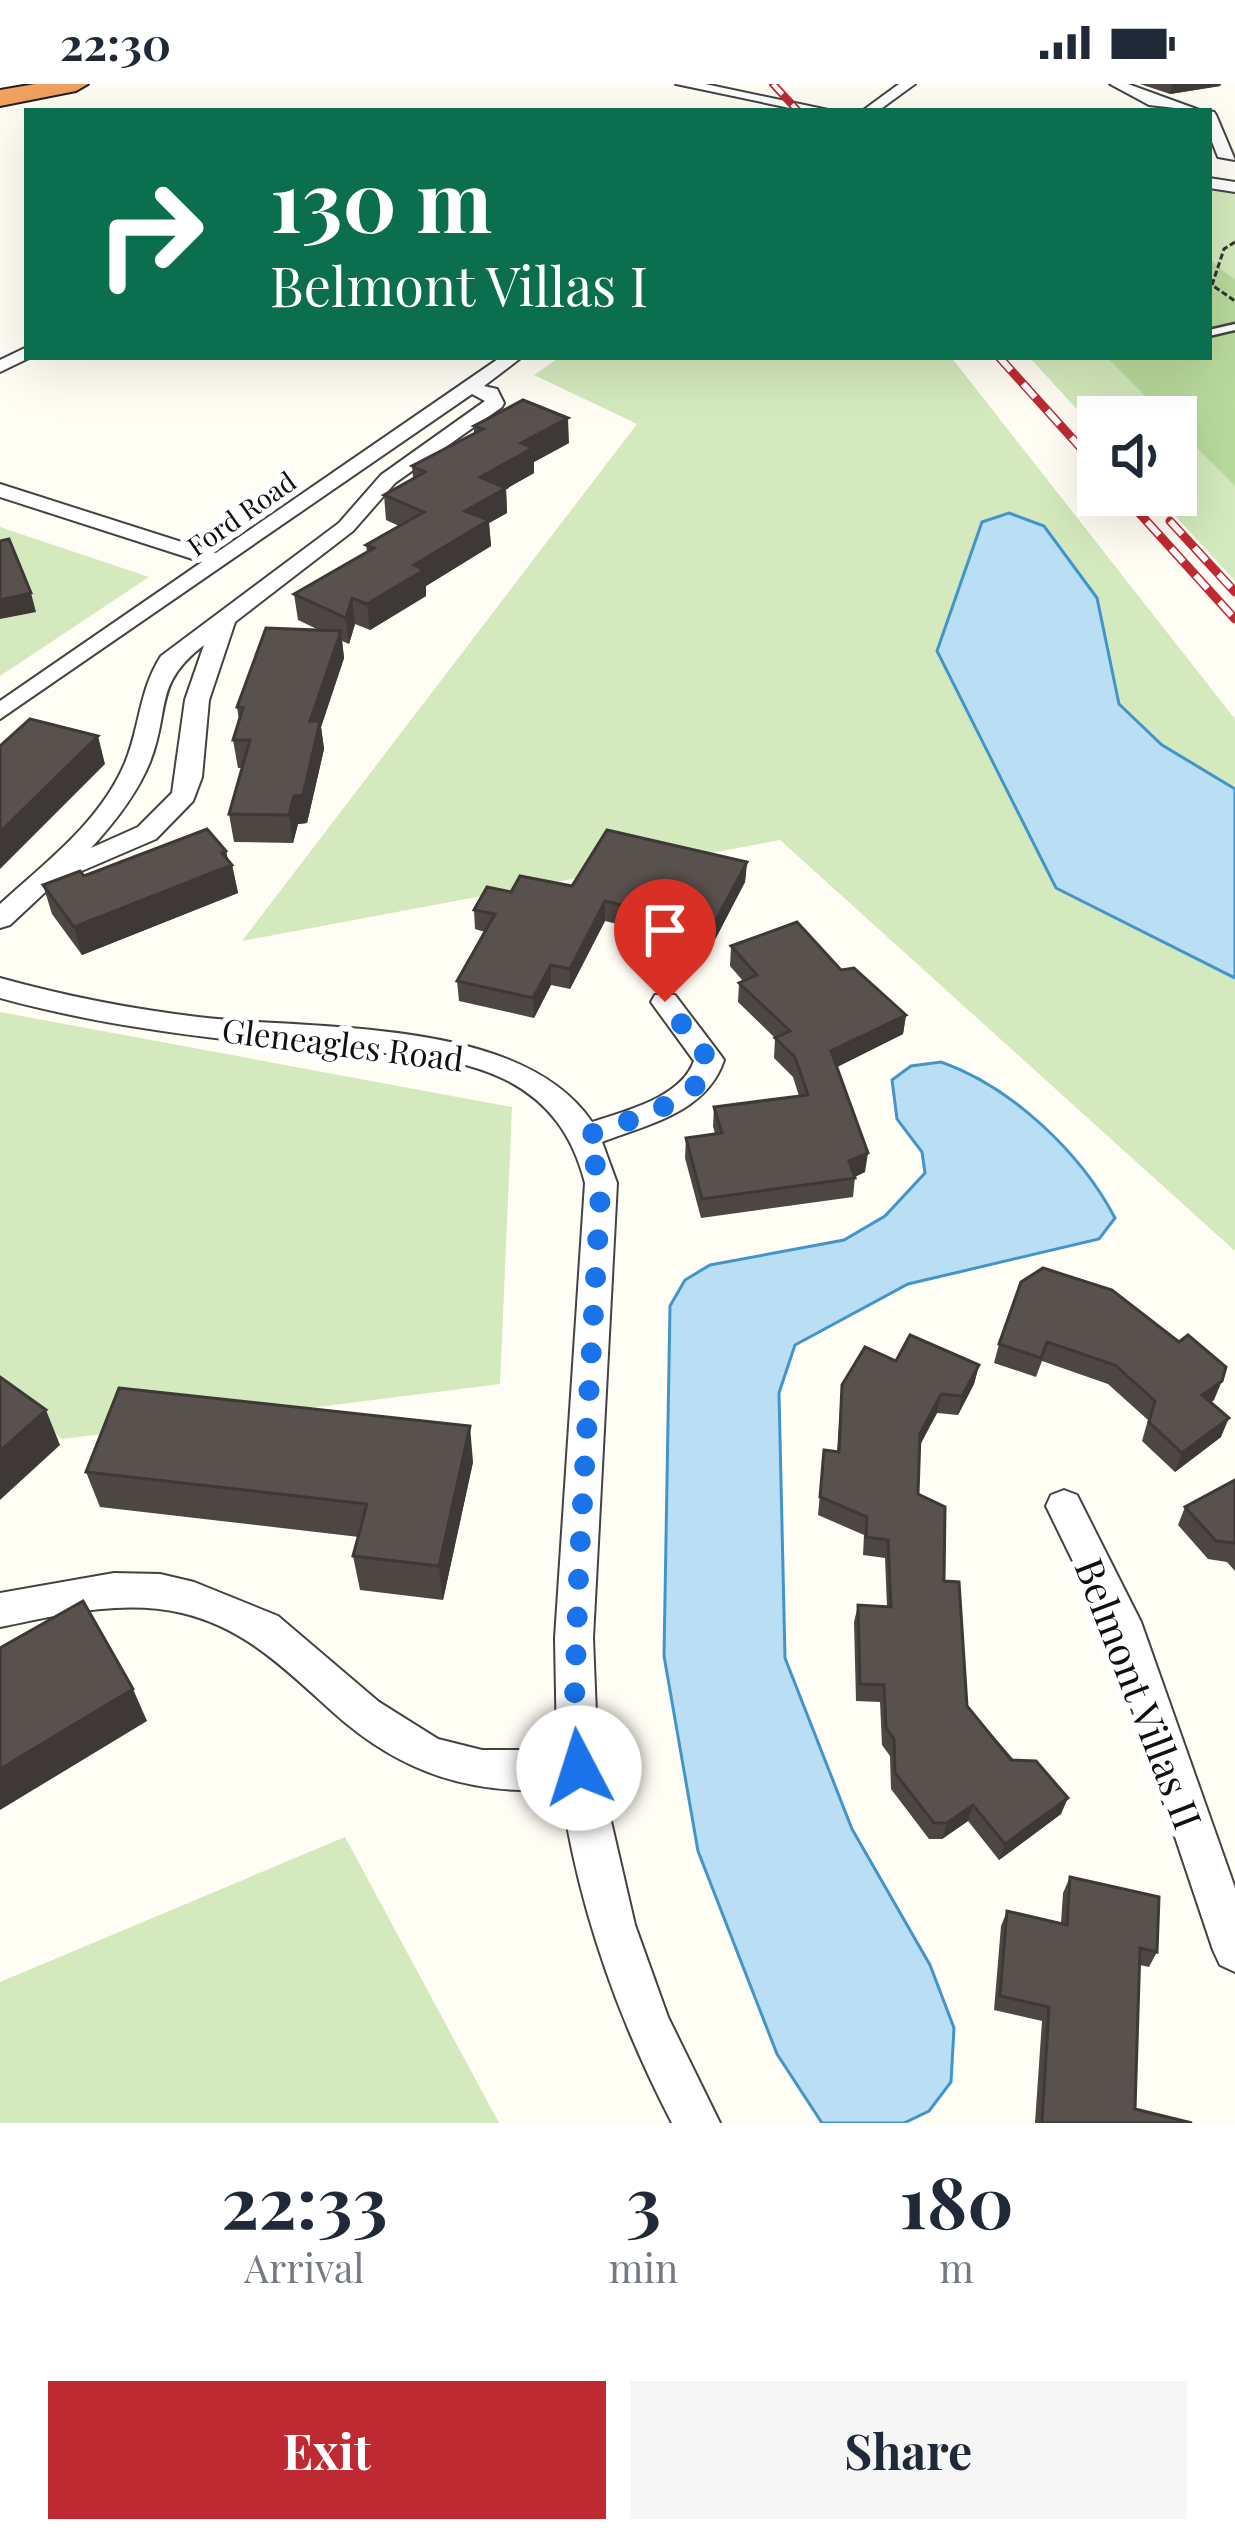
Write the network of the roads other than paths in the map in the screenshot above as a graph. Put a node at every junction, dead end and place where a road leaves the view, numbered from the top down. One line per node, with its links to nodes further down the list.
1 (76, 84): 5 (highway)
2 (683, 84): 6 (street)
3 (908, 84): 7 (street)
4 (1117, 84): 8 (street)
5 (0, 98)
6 (810, 108)
7 (873, 108)
8 (1183, 108)
9 (1212, 124): 10 (street)
10 (1223, 158): 11 (street)
11 (1212, 183): 12 (street)
12 (1235, 187)
13 (509, 360): 14 (street, Ford Road)
14 (469, 388): 16 (street, Ford Road); 17 (street)
15 (0, 490): 16 (street)
16 (219, 561): 18 (street, Ford Road)
17 (225, 618): 19 (street); 19 (street)
18 (0, 712)
19 (40, 881): 20 (street)
20 (0, 920)
21 (0, 988): 23 (street, Gleneagles Road)
22 (665, 1002): 23 (street)
23 (586, 1136): 26 (street, Gleneagles Road)
24 (1064, 1506): 27 (street, Belmont Villas II)
25 (0, 1610): 26 (street)
26 (579, 1768): 28 (street, Gleneagles Road)
27 (1235, 1950)
28 (697, 2123)

